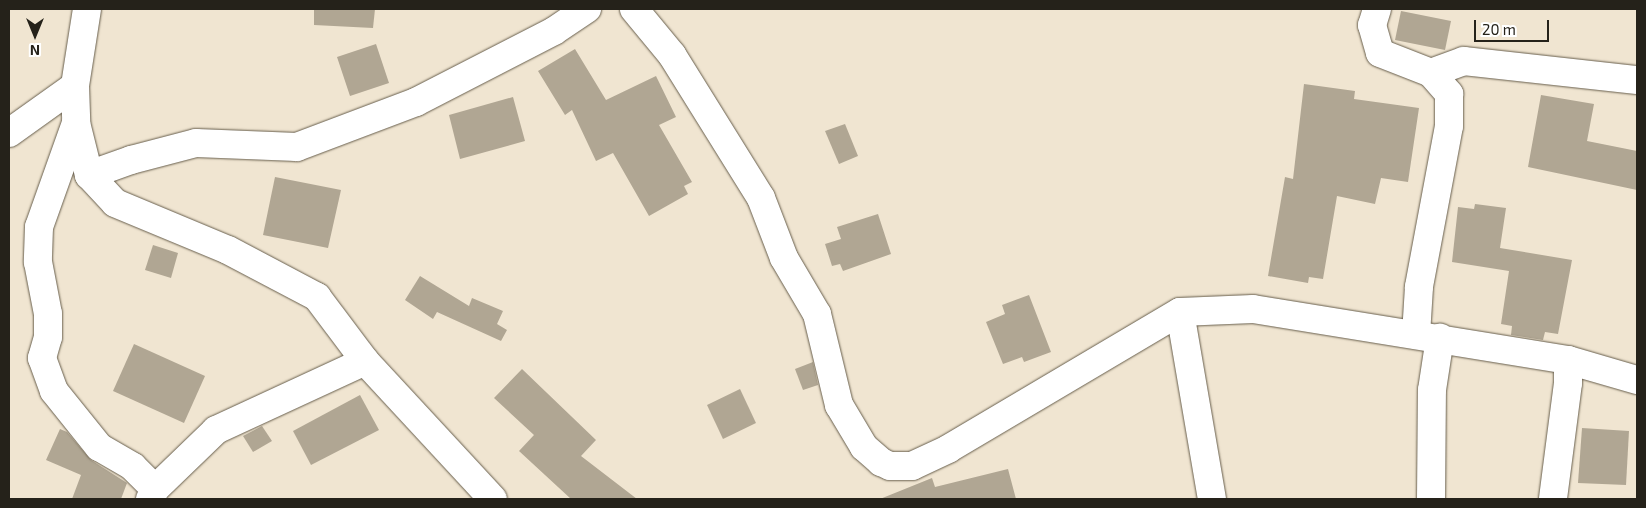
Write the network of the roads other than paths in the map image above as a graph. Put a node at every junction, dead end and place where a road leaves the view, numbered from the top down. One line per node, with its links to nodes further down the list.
1 (87, 9): 7 (street)
2 (587, 9): 10 (street)
3 (634, 9): 11 (street)
4 (1377, 9): 5 (street)
5 (1431, 73): 6 (street); 12 (street)
6 (1637, 80)
7 (76, 86): 8 (street); 9 (street)
8 (76, 123): 10 (street); 16 (street)
9 (9, 134)
10 (89, 175): 14 (street)
11 (1180, 312): 12 (street); 18 (street)
12 (1428, 337): 13 (street); 19 (street)
13 (1568, 360): 15 (street); 20 (street)
14 (365, 361): 16 (street); 17 (street)
15 (1637, 380)
16 (152, 494)
17 (493, 499)
18 (1212, 499)
19 (1431, 499)
20 (1553, 499)

